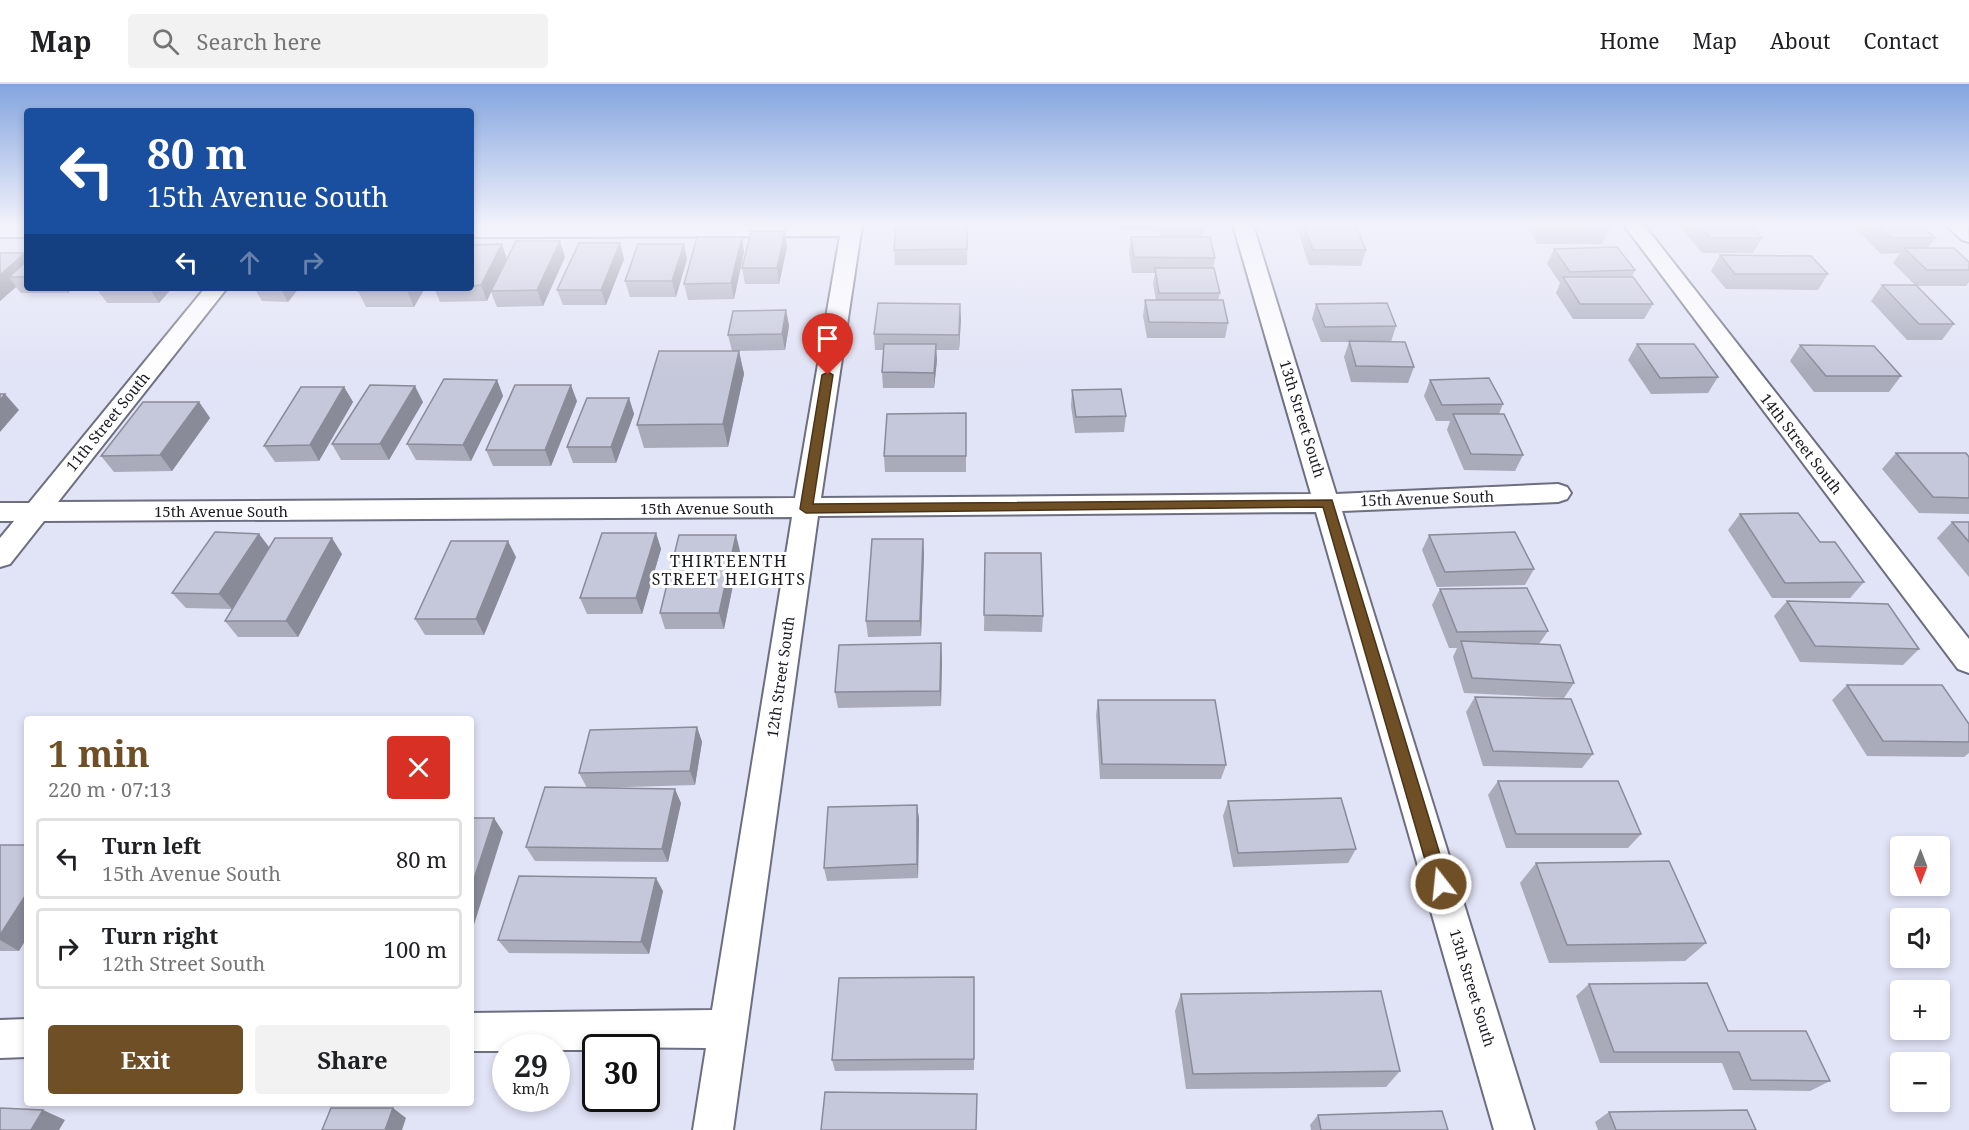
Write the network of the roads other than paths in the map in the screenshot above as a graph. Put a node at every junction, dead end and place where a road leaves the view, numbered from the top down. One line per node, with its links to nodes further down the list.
1 (844, 274): 7 (street, 12th Street South)
2 (1258, 274): 6 (street, 13th Street South)
3 (1672, 274): 11 (street, 14th Street South)
4 (214, 291): 9 (street, 11th Street South)
5 (1558, 493): 6 (street, 15th Avenue South)
6 (1328, 503): 7 (street, 15th Avenue South); 17 (street, 13th Street South)
7 (806, 509): 9 (street, 15th Avenue South); 12 (street, 12th Street South)
8 (0, 512): 9 (street, 15th Avenue South)
9 (36, 512): 10 (street, 11th Street South)
10 (0, 557)
11 (1969, 661)
12 (729, 1029): 13 (street); 16 (street, 12th Street South)
13 (474, 1032)
14 (24, 1038): 15 (street)
15 (0, 1039)
16 (713, 1130)
17 (1514, 1130)

